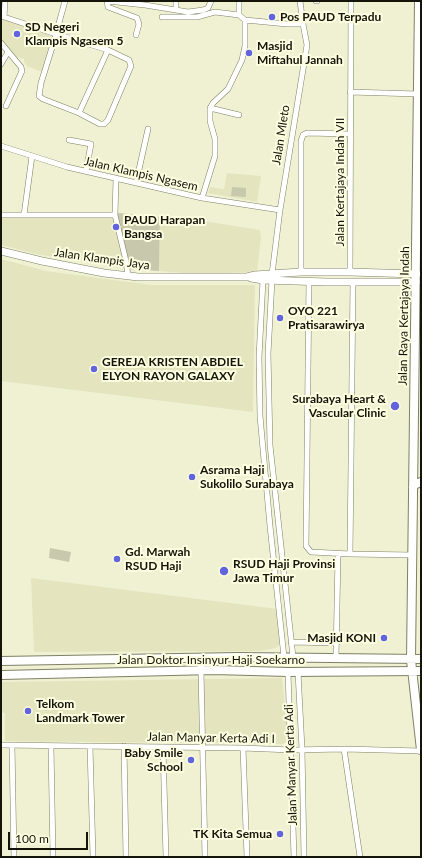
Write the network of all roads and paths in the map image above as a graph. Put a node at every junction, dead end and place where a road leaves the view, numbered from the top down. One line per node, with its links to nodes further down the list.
1 (5, 1): 13 (street)
2 (65, 1): 17 (street)
3 (107, 1): 10 (street); 18 (street)
4 (176, 1): 11 (street)
5 (211, 1): 11 (street)
6 (238, 1): 12 (street)
7 (300, 1): 16 (street, Jalan Mleto)
8 (351, 1): 23 (street, Jalan Kertajaya Indah VII)
9 (419, 1): 24 (main road, Jalan Raya Kertajaya Indah)
10 (146, 3): 11 (street)
11 (176, 10)
12 (239, 15): 14 (street); 15 (street)
13 (2, 16): 17 (street)
14 (162, 17)
15 (245, 20): 16 (street); 26 (street)
16 (303, 24): 38 (street, Jalan Mleto)
17 (56, 34): 20 (street); 27 (street)
18 (136, 35)
19 (1, 43): 21 (street)
20 (108, 50): 27 (street); 27 (street)
21 (8, 52): 22 (street); 25 (street)
22 (1, 64)
23 (350, 92): 24 (street); 30 (street, Jalan Kertajaya Indah VII)
24 (419, 94): 49 (main road, Jalan Raya Kertajaya Indah)
25 (6, 106)
26 (210, 108): 28 (street); 37 (street)
27 (79, 113)
28 (239, 115)
29 (148, 129): 36 (street)
30 (350, 134): 43 (street); 44 (street, Jalan Kertajaya Indah VII)
31 (69, 140): 34 (street)
32 (1, 146): 33 (street, Jalan Klampis Ngasem)
33 (32, 156): 34 (street, Jalan Klampis Ngasem); 41 (street)
34 (86, 171): 35 (street, Jalan Klampis Ngasem)
35 (116, 178): 36 (street, Jalan Klampis Ngasem); 40 (street)
36 (136, 182): 37 (street, Jalan Klampis Ngasem)
37 (202, 198): 38 (street, Jalan Klampis Ngasem)
38 (280, 210): 48 (street, Jalan Mleto)
39 (1, 215): 41 (street)
40 (115, 215): 41 (street); 46 (street)
41 (24, 216)
42 (1, 251): 46 (main road, Jalan Klampis Jaya)
43 (301, 272): 44 (main road); 47 (main road)
44 (350, 272): 45 (main road)
45 (395, 273): 49 (main road); 52 (main road)
46 (128, 276): 48 (main road, Jalan Klampis Jaya)
47 (286, 276): 48 (main road, Jalan Klampis Jaya); 50 (main road)
48 (268, 277): 53 (street); 53 (street)
49 (416, 278): 52 (main road); 54 (main road, Jalan Raya Kertajaya Indah)
50 (309, 281): 51 (main road); 60 (street)
51 (353, 282): 52 (main road); 61 (street)
52 (395, 282)
53 (266, 445): 58 (street); 58 (street)
54 (414, 466): 55 (main road); 57 (main road, Jalan Raya Kertajaya Indah)
55 (421, 471)
56 (421, 482): 57 (main road)
57 (413, 487): 62 (main road, Jalan Raya Kertajaya Indah)
58 (275, 527): 59 (street); 59 (street)
59 (276, 545): 63 (street); 65 (street)
60 (338, 554): 61 (street); 64 (street)
61 (350, 554): 62 (street)
62 (412, 555): 70 (main road, Jalan Raya Kertajaya Indah)
63 (291, 642): 64 (street); 65 (street)
64 (337, 643): 68 (street)
65 (289, 657): 67 (main road, Jalan Doktor Insinyur Haji Soekarno); 68 (main road, Jalan Doktor Insinyur Haji Soekarno)
66 (201, 658): 67 (main road, Jalan Doktor Insinyur Haji Soekarno); 71 (main road, Jalan Doktor Insinyur Haji Soekarno); 72 (main road)
67 (210, 658): 72 (main road)
68 (336, 658): 70 (main road, Jalan Doktor Insinyur Haji Soekarno)
69 (421, 659): 70 (main road, Jalan Doktor Insinyur Haji Soekarno)
70 (411, 660): 73 (main road, Jalan Raya Kertajaya Indah)
71 (1, 661)
72 (206, 670): 75 (main road, Jalan Doktor Insinyur Haji Soekarno); 76 (main road, Jalan Doktor Insinyur Haji Soekarno); 83 (street)
73 (411, 671): 74 (main road, Jalan Doktor Insinyur Haji Soekarno); 75 (main road, Jalan Doktor Insinyur Haji Soekarno); 88 (main road, Jalan Raya Kertajaya Indah)
74 (421, 671)
75 (293, 672): 85 (street, Jalan Manyar Kerta Adi); 87 (street, Jalan Manyar Kerta Adi)
76 (1, 675)
77 (1, 745): 78 (street, Jalan Manyar Kerta Adi I)
78 (12, 746): 79 (street, Jalan Manyar Kerta Adi I); 89 (street)
79 (51, 746): 80 (street, Jalan Manyar Kerta Adi I); 90 (street)
80 (90, 746): 81 (street, Jalan Manyar Kerta Adi I); 91 (street)
81 (124, 746): 82 (street, Jalan Manyar Kerta Adi I); 92 (street)
82 (163, 747): 83 (street, Jalan Manyar Kerta Adi I); 93 (street)
83 (204, 748): 84 (street, Jalan Manyar Kerta Adi I); 94 (street)
84 (243, 748): 87 (street, Jalan Manyar Kerta Adi I); 95 (street)
85 (301, 749): 86 (street, Jalan Manyar Kerta Adi I); 87 (street, Jalan Manyar Kerta Adi I); 97 (street, Jalan Manyar Kerta Adi)
86 (344, 749): 88 (street, Jalan Manyar Kerta Adi I); 98 (street)
87 (292, 750): 96 (street, Jalan Manyar Kerta Adi)
88 (421, 751)
89 (14, 857)
90 (53, 857)
91 (93, 857)
92 (126, 857)
93 (166, 857)
94 (205, 857)
95 (247, 857)
96 (294, 857)
97 (304, 857)
98 (360, 857)

